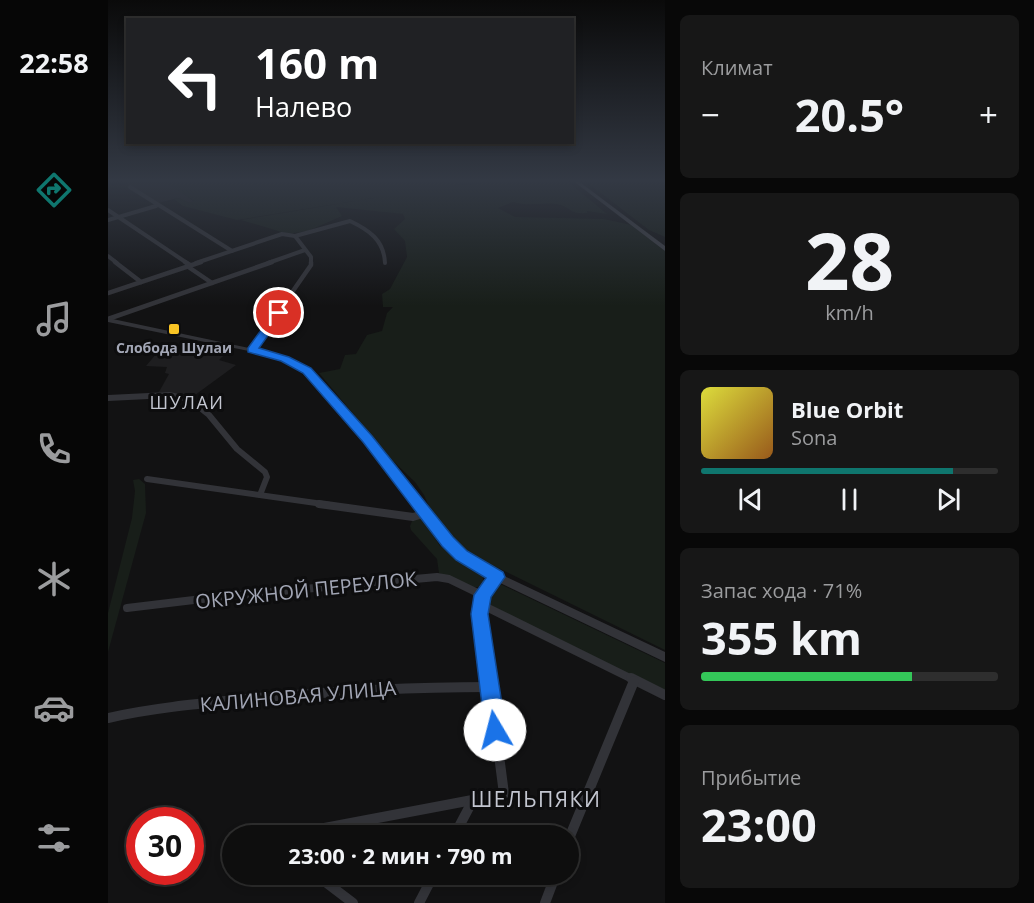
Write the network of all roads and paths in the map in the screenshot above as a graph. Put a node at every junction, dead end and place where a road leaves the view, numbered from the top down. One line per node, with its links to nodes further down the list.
1 (125, 222): 12 (street)
2 (183, 222): 9 (street)
3 (346, 222): 6 (street)
4 (352, 222): 11 (street)
5 (630, 222): 7 (main road)
6 (295, 237): 8 (street); 9 (street)
7 (665, 249)
8 (305, 250): 14 (street); 17 (street)
9 (232, 251): 12 (street)
10 (108, 256): 13 (street)
11 (385, 263)
12 (189, 266): 13 (street); 14 (street)
13 (141, 282): 15 (street)
14 (212, 283): 16 (street)
15 (108, 293)
16 (108, 320): 17 (street)
17 (252, 350): 21 (street)
18 (108, 398): 20 (street)
19 (147, 479): 20 (street)
20 (260, 495): 21 (street)
21 (426, 513): 22 (street)
22 (497, 577): 23 (street); 25 (street)
23 (481, 599): 24 (street, ОКРУЖНОЙ ПЕРЕУЛОК); 26 (street, ОКРУЖНОЙ ПЕРЕУЛОК); 27 (street)
24 (127, 608)
25 (665, 657)
26 (634, 681): 28 (street, ОКРУЖНОЙ ПЕРЕУЛОК); 33 (street)
27 (490, 687): 29 (street, КАЛИНОВАЯ УЛИЦА); 30 (street)
28 (665, 695)
29 (108, 718)
30 (473, 800): 31 (street); 32 (street)
31 (340, 825)
32 (460, 825)
33 (575, 825)
34 (329, 885): 37 (street)
35 (428, 885): 38 (street)
36 (552, 885): 39 (street)
37 (353, 903)
38 (419, 903)
39 (545, 903)

